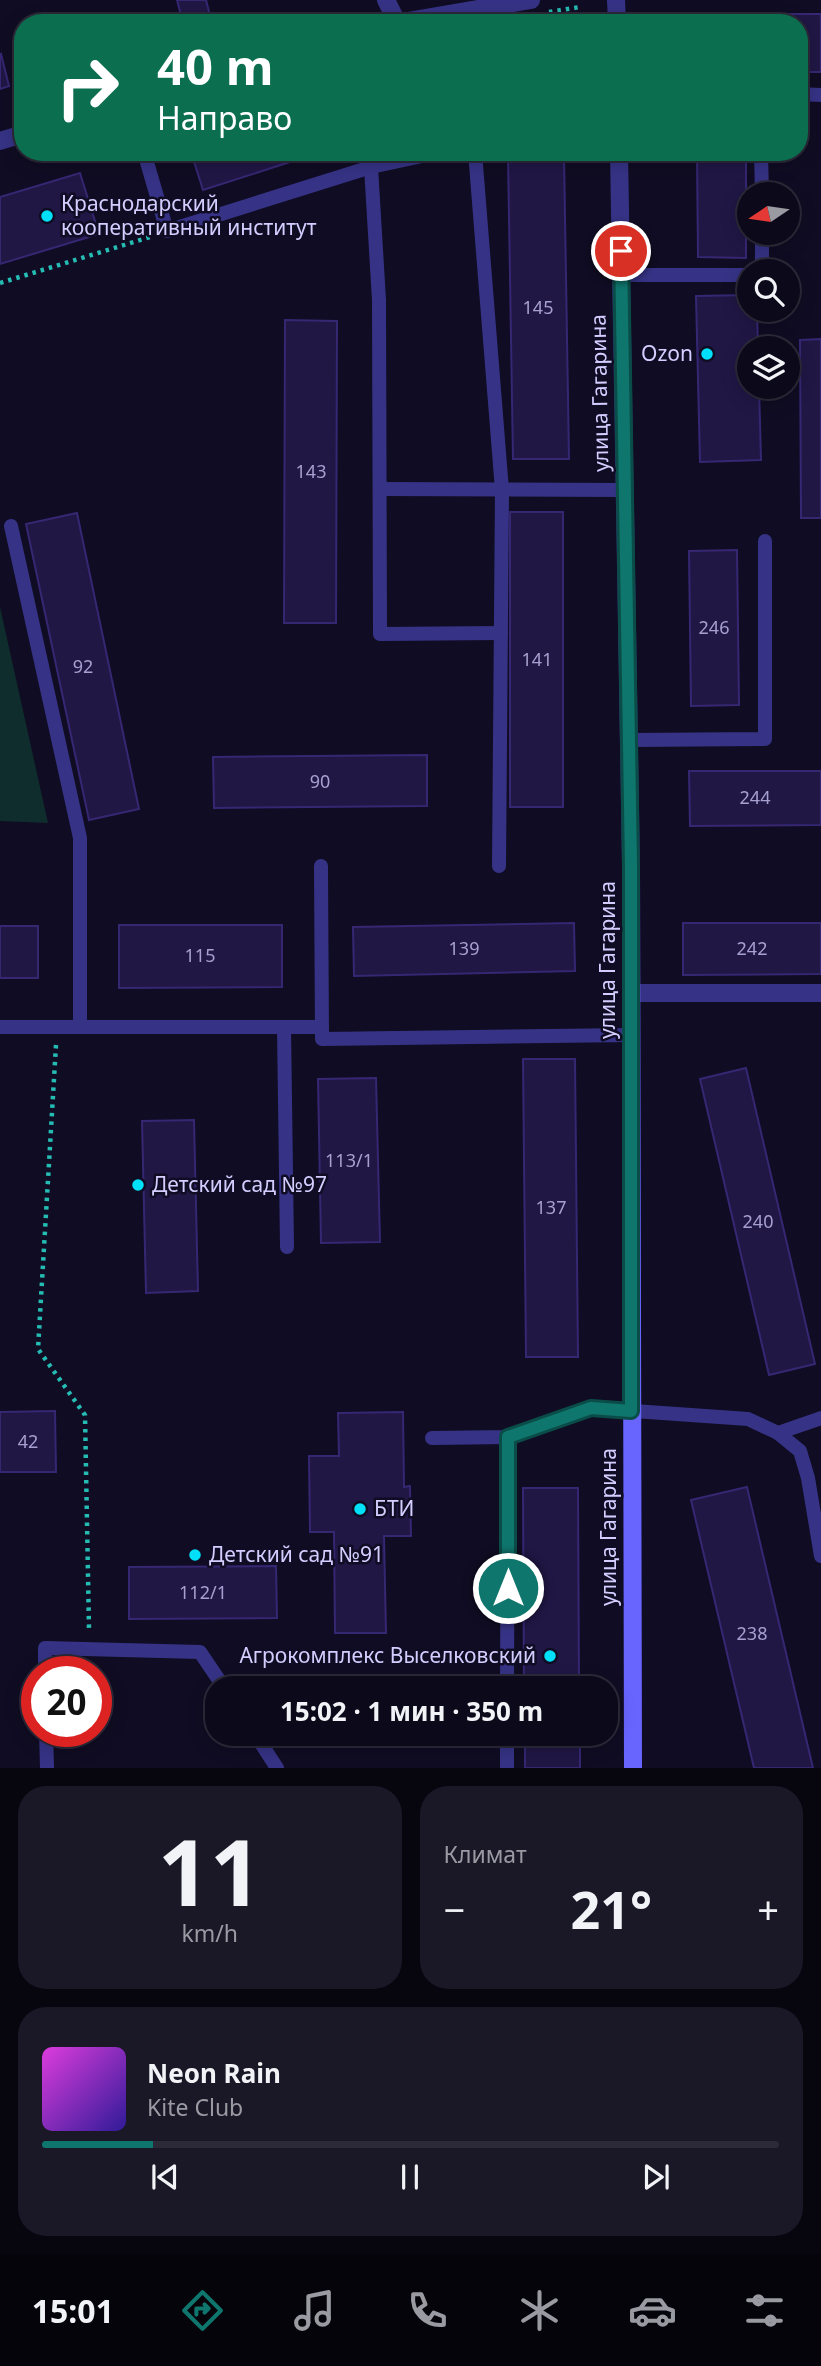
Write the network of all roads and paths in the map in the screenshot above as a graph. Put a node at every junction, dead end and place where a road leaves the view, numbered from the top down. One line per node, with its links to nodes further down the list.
1 (531, 0): 2 (street)
2 (449, 14)
3 (147, 161): 10 (lane)
4 (399, 161): 8 (lane)
5 (476, 161): 15 (lane)
6 (619, 161): 11 (street, улица Гагарина)
7 (761, 161): 9 (lane)
8 (371, 167): 10 (lane); 14 (lane)
9 (762, 182)
10 (167, 231): 13 (path)
11 (621, 275): 12 (lane); 16 (street, улица Гагарина)
12 (737, 275)
13 (0, 283)
14 (381, 489): 15 (lane); 19 (lane)
15 (502, 490): 16 (lane); 19 (lane)
16 (624, 490): 20 (street, улица Гагарина)
17 (11, 526): 27 (lane)
18 (765, 541): 20 (lane)
19 (500, 633): 22 (lane)
20 (629, 740): 23 (street, улица Гагарина)
21 (321, 866): 29 (lane)
22 (499, 866)
23 (631, 993): 24 (street); 30 (street, улица Гагарина)
24 (821, 993)
25 (0, 1027): 26 (lane)
26 (57, 1027): 27 (lane); 38 (path)
27 (80, 1027): 28 (lane)
28 (284, 1027): 29 (lane); 31 (lane)
29 (322, 1027): 30 (lane)
30 (631, 1035): 32 (street, улица Гагарина)
31 (287, 1247)
32 (631, 1411): 34 (lane); 35 (lane); 48 (street, улица Гагарина)
33 (821, 1418): 34 (lane)
34 (778, 1433): 37 (lane)
35 (508, 1437): 36 (lane); 41 (lane)
36 (432, 1438)
37 (821, 1556)
38 (89, 1650): 39 (lane); 40 (lane)
39 (45, 1656)
40 (216, 1676)
41 (507, 1676)
42 (263, 1746): 46 (lane)
43 (507, 1746): 47 (lane)
44 (46, 1747): 45 (lane)
45 (47, 1768)
46 (277, 1768)
47 (507, 1768)
48 (633, 1768)

